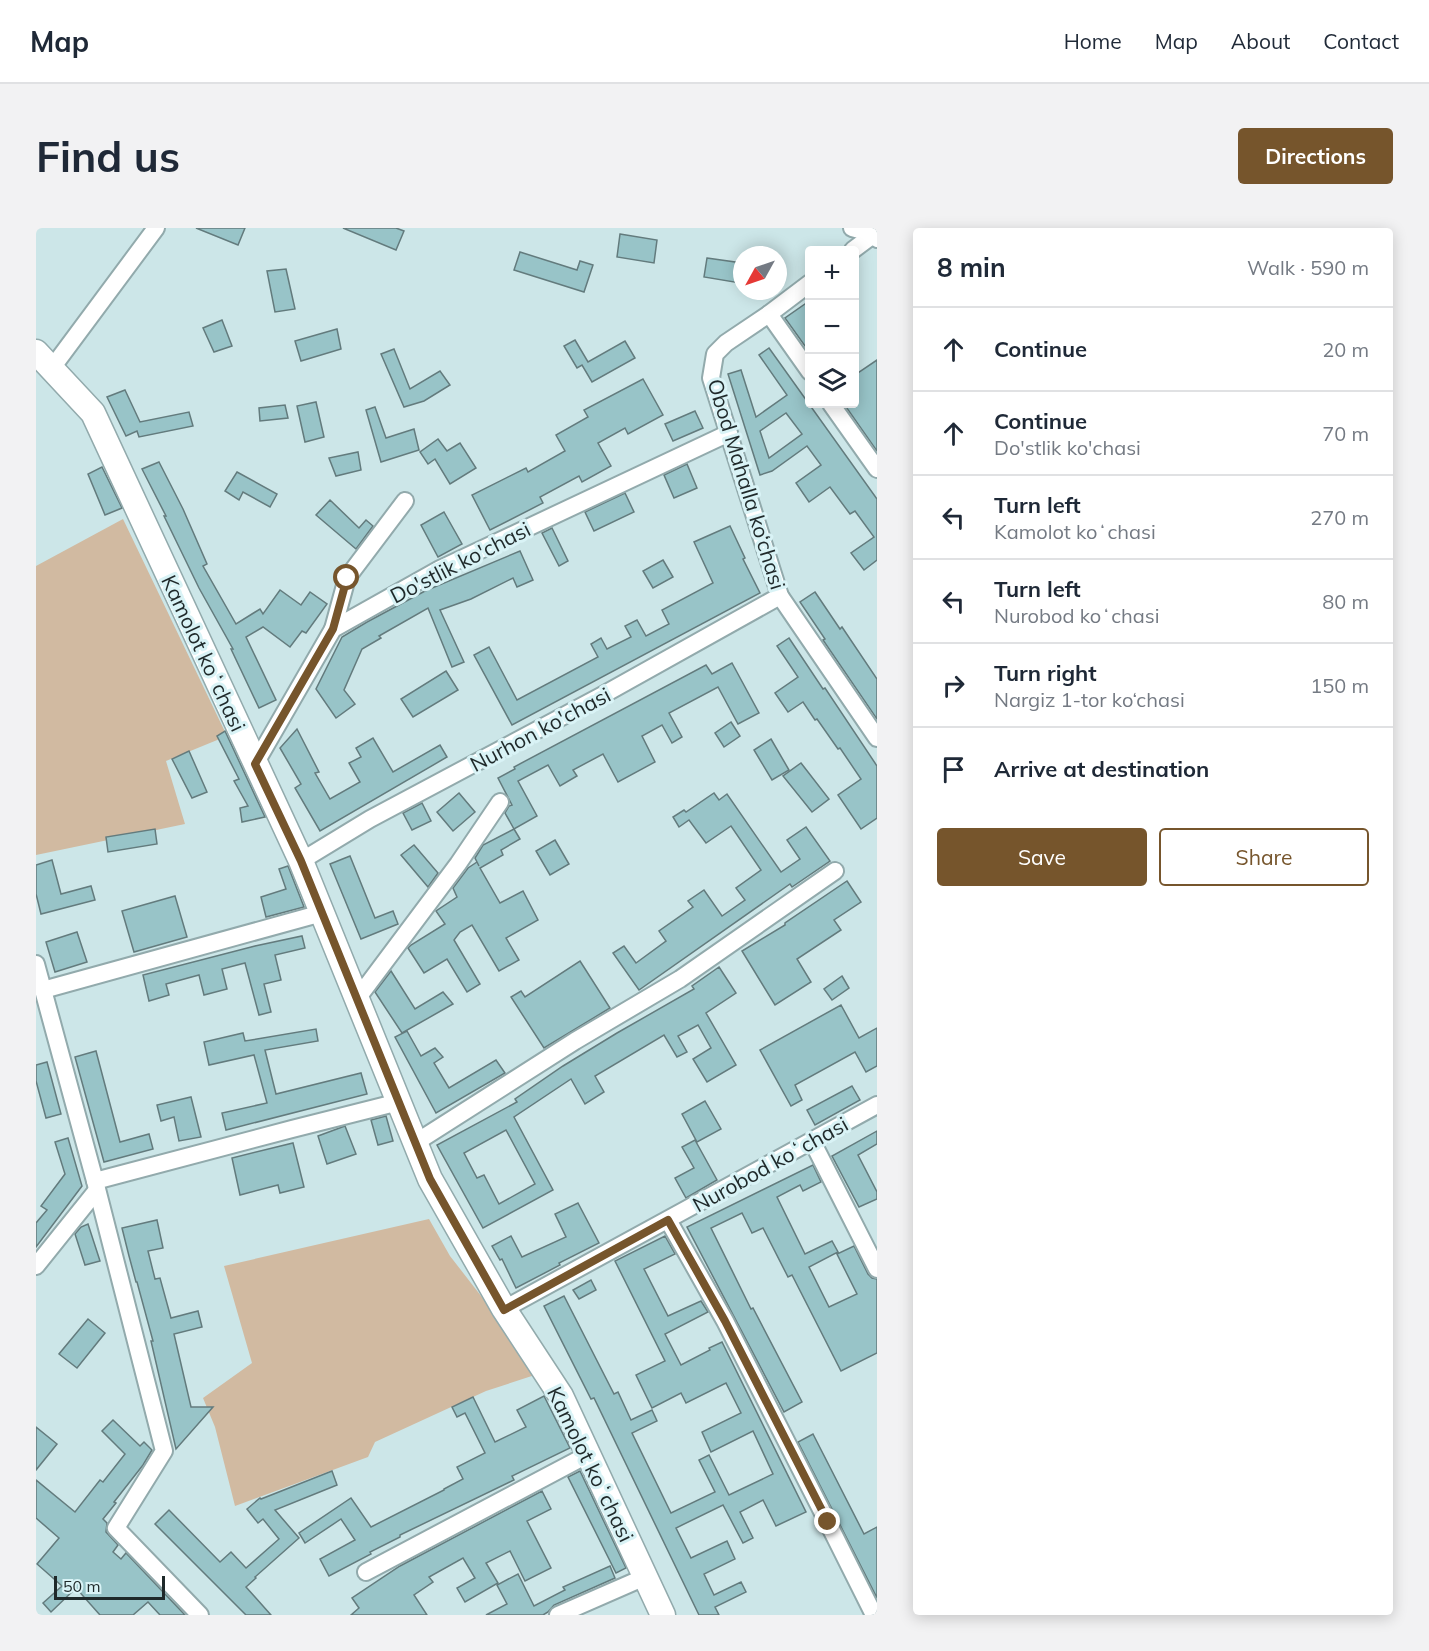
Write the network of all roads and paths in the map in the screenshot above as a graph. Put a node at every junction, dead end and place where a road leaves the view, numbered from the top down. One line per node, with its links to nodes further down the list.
1 (156, 228): 7 (street)
2 (852, 228): 3 (street)
3 (876, 235): 4 (street)
4 (859, 246)
5 (805, 287): 6 (street, Obod Mahalla ko‘chasi)
6 (769, 314): 8 (street); 10 (street, Obod Mahalla ko‘chasi)
7 (44, 360): 16 (street, Kamolot koʻchasi)
8 (805, 365)
9 (834, 408): 11 (street)
10 (729, 433): 13 (street, Obod Mahalla ko‘chasi); 14 (street, Do'stlik ko'chasi)
11 (877, 469)
12 (405, 501): 14 (street)
13 (780, 596): 15 (street, Obod Mahalla ko‘chasi); 18 (street, Nurhon ko'chasi)
14 (333, 629): 16 (street)
15 (877, 738)
16 (255, 764): 18 (street, Kamolot koʻchasi)
17 (500, 802): 23 (street)
18 (301, 861): 20 (street, Kamolot koʻchasi)
19 (835, 871): 27 (street)
20 (322, 913): 22 (street); 23 (street, Kamolot koʻchasi)
21 (36, 964): 22 (street)
22 (43, 990): 28 (street)
23 (357, 999): 24 (street, Kamolot koʻchasi)
24 (399, 1102): 27 (street, Kamolot koʻchasi); 28 (street)
25 (877, 1105): 26 (street, Nurobod koʻchasi)
26 (812, 1141): 29 (street, Nurobod koʻchasi); 31 (street)
27 (416, 1143): 32 (street, Kamolot koʻchasi)
28 (96, 1185): 30 (street); 36 (street)
29 (668, 1220): 32 (street, Nurobod koʻchasi); 39 (street)
30 (36, 1266)
31 (877, 1269)
32 (504, 1310): 33 (street, Kamolot koʻchasi)
33 (589, 1454): 34 (street); 35 (street, Kamolot koʻchasi)
34 (366, 1572)
35 (645, 1577): 37 (street); 38 (street, Kamolot koʻchasi)
36 (200, 1615)
37 (558, 1615)
38 (663, 1615)
39 (874, 1615)

